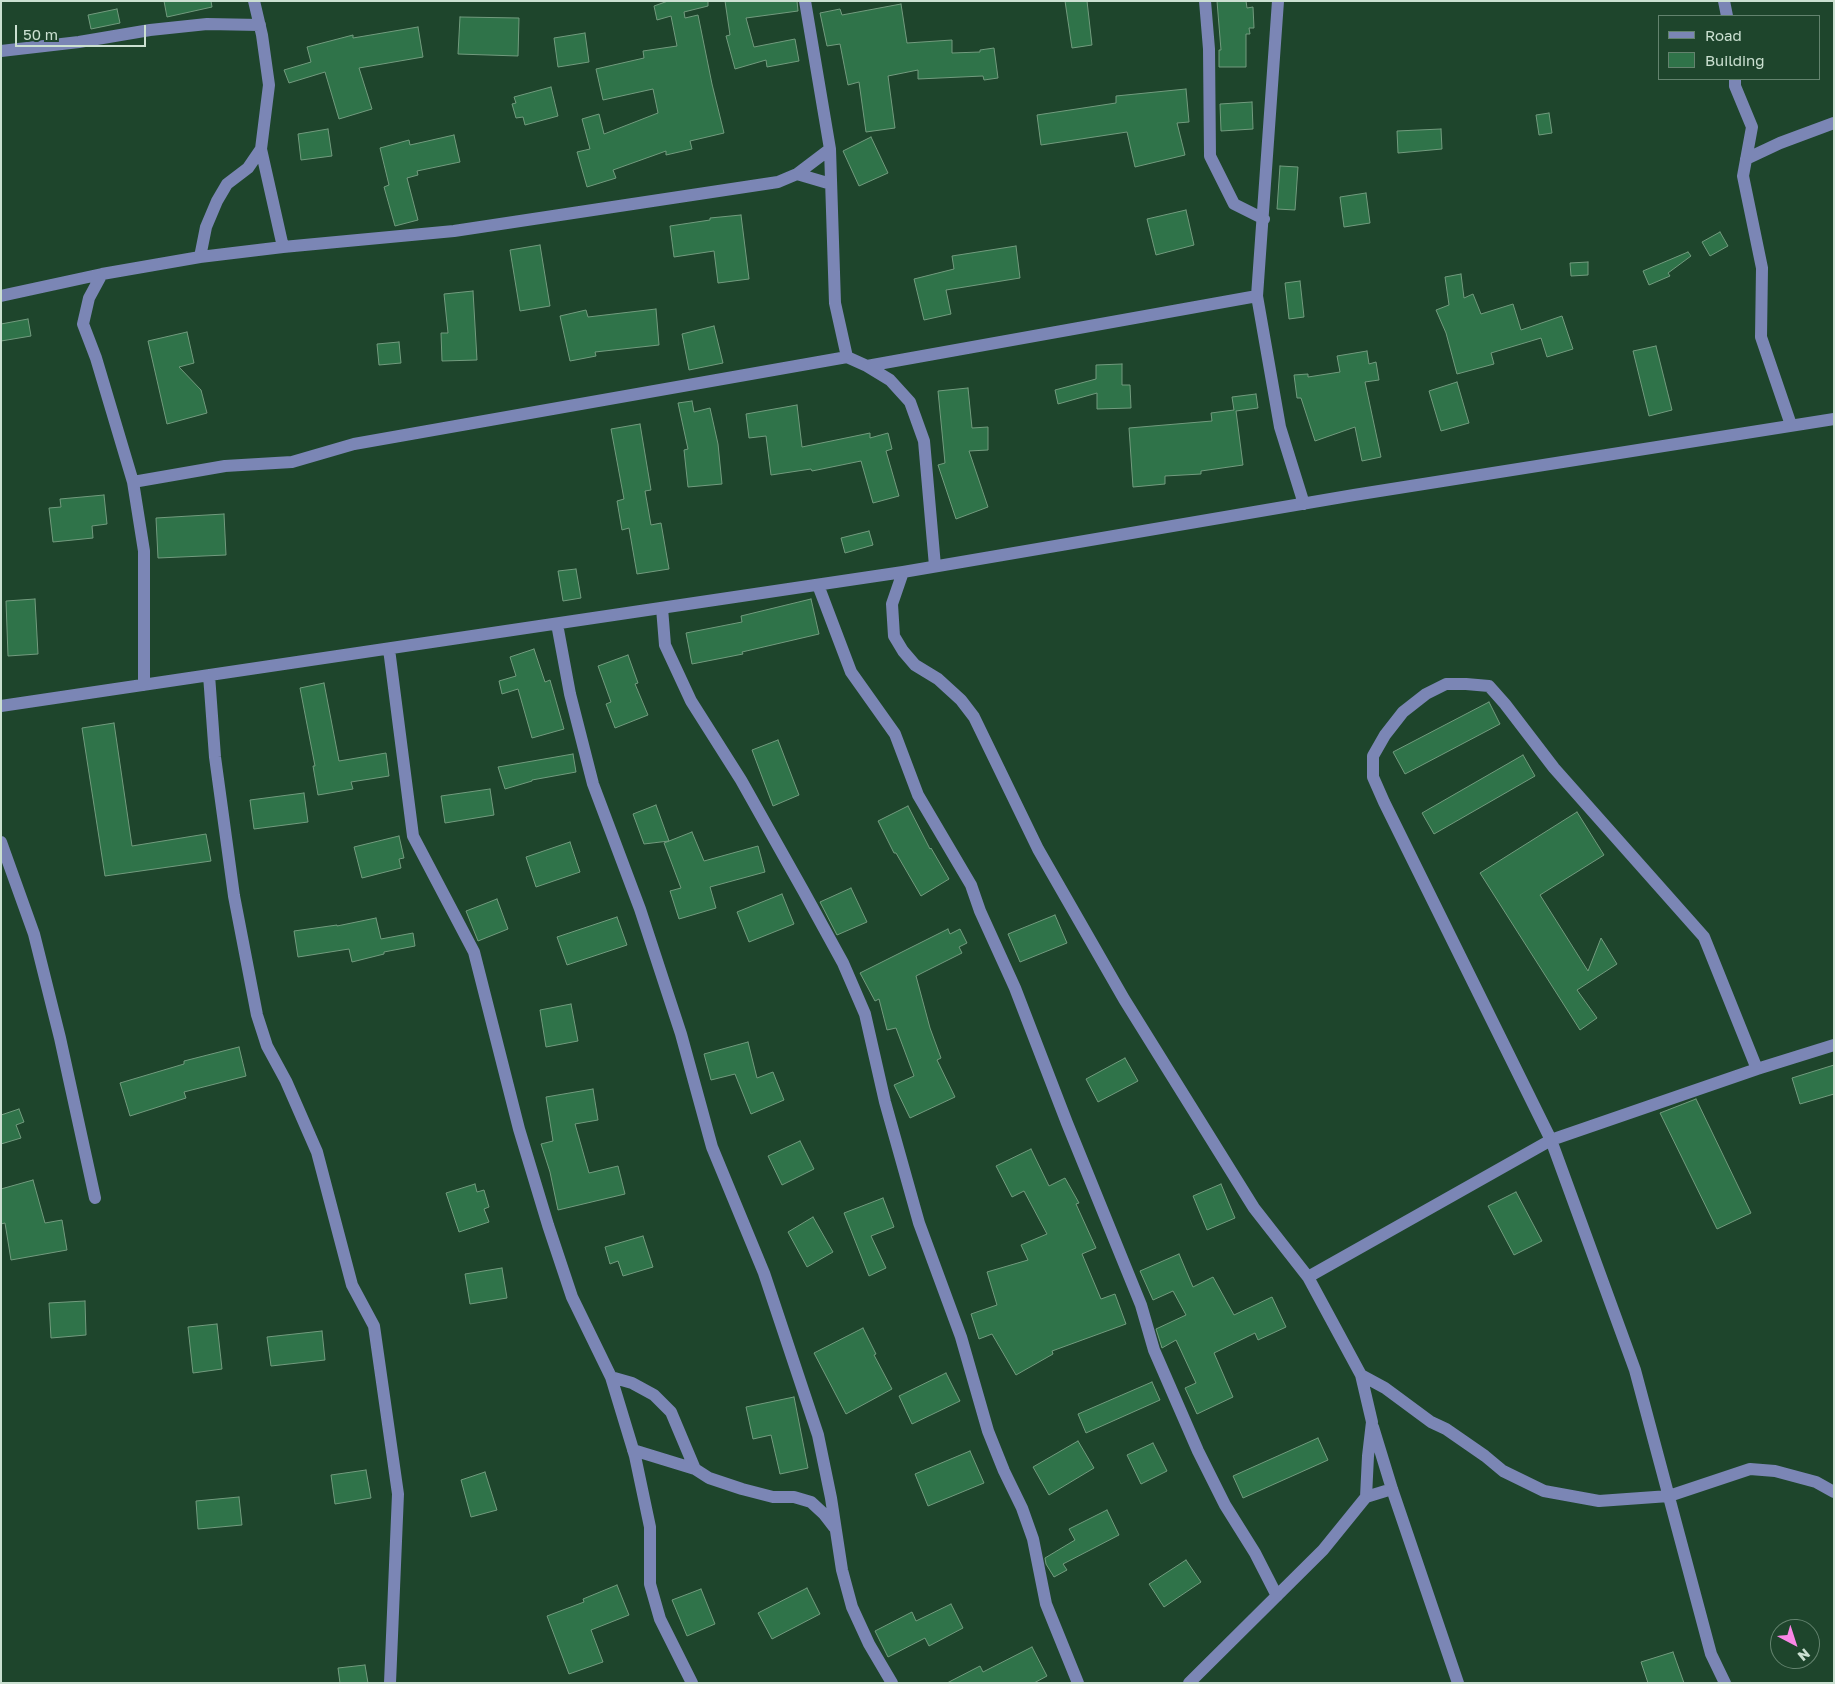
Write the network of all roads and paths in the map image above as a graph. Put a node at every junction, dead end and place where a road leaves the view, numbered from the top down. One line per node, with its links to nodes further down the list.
1 (254, 1): 7 (street)
2 (805, 1): 11 (street)
3 (1205, 1): 16 (street)
4 (1278, 1): 16 (street)
5 (1724, 1): 6 (street)
6 (1727, 15)
7 (260, 25): 8 (street); 12 (street)
8 (1, 51)
9 (1735, 80): 13 (street)
10 (1834, 123): 13 (street)
11 (830, 148): 14 (street); 15 (street)
12 (261, 149): 17 (street); 18 (street)
13 (1746, 158): 25 (street)
14 (797, 174): 15 (street); 17 (street)
15 (832, 184): 22 (street)
16 (1264, 219): 21 (street)
17 (283, 246): 18 (street)
18 (200, 256): 19 (street)
19 (102, 274): 20 (street); 26 (street)
20 (1, 296)
21 (1257, 296): 23 (street); 27 (street)
22 (847, 357): 23 (street); 26 (street)
23 (867, 366): 28 (street)
24 (1834, 419): 25 (street)
25 (1791, 425): 27 (street)
26 (133, 482): 35 (street)
27 (1304, 504): 28 (street)
28 (935, 566): 29 (street)
29 (903, 572): 30 (street); 42 (street)
30 (818, 585): 31 (street); 53 (street)
31 (662, 608): 32 (street); 57 (street)
32 (557, 624): 33 (street); 52 (street)
33 (389, 649): 34 (street); 44 (street)
34 (210, 675): 35 (street); 54 (street)
35 (144, 685): 36 (street)
36 (1, 706)
37 (1, 842): 41 (street)
38 (1834, 1045): 39 (street)
39 (1757, 1069): 40 (street); 40 (street)
40 (1551, 1140): 42 (street); 50 (street)
41 (95, 1198)
42 (1308, 1277): 43 (street)
43 (1361, 1374): 45 (street); 50 (street)
44 (611, 1377): 46 (street); 47 (street)
45 (1372, 1422): 48 (street); 51 (street)
46 (633, 1450): 47 (street); 55 (street)
47 (695, 1469): 52 (street)
48 (1392, 1489): 51 (street); 59 (street)
49 (1834, 1492): 50 (street)
50 (1669, 1496): 60 (street)
51 (1366, 1497): 53 (street)
52 (836, 1529): 56 (street)
53 (1276, 1596): 58 (street)
54 (390, 1683)
55 (692, 1683)
56 (892, 1683)
57 (1078, 1683)
58 (1189, 1683)
59 (1458, 1683)
60 (1725, 1683)

